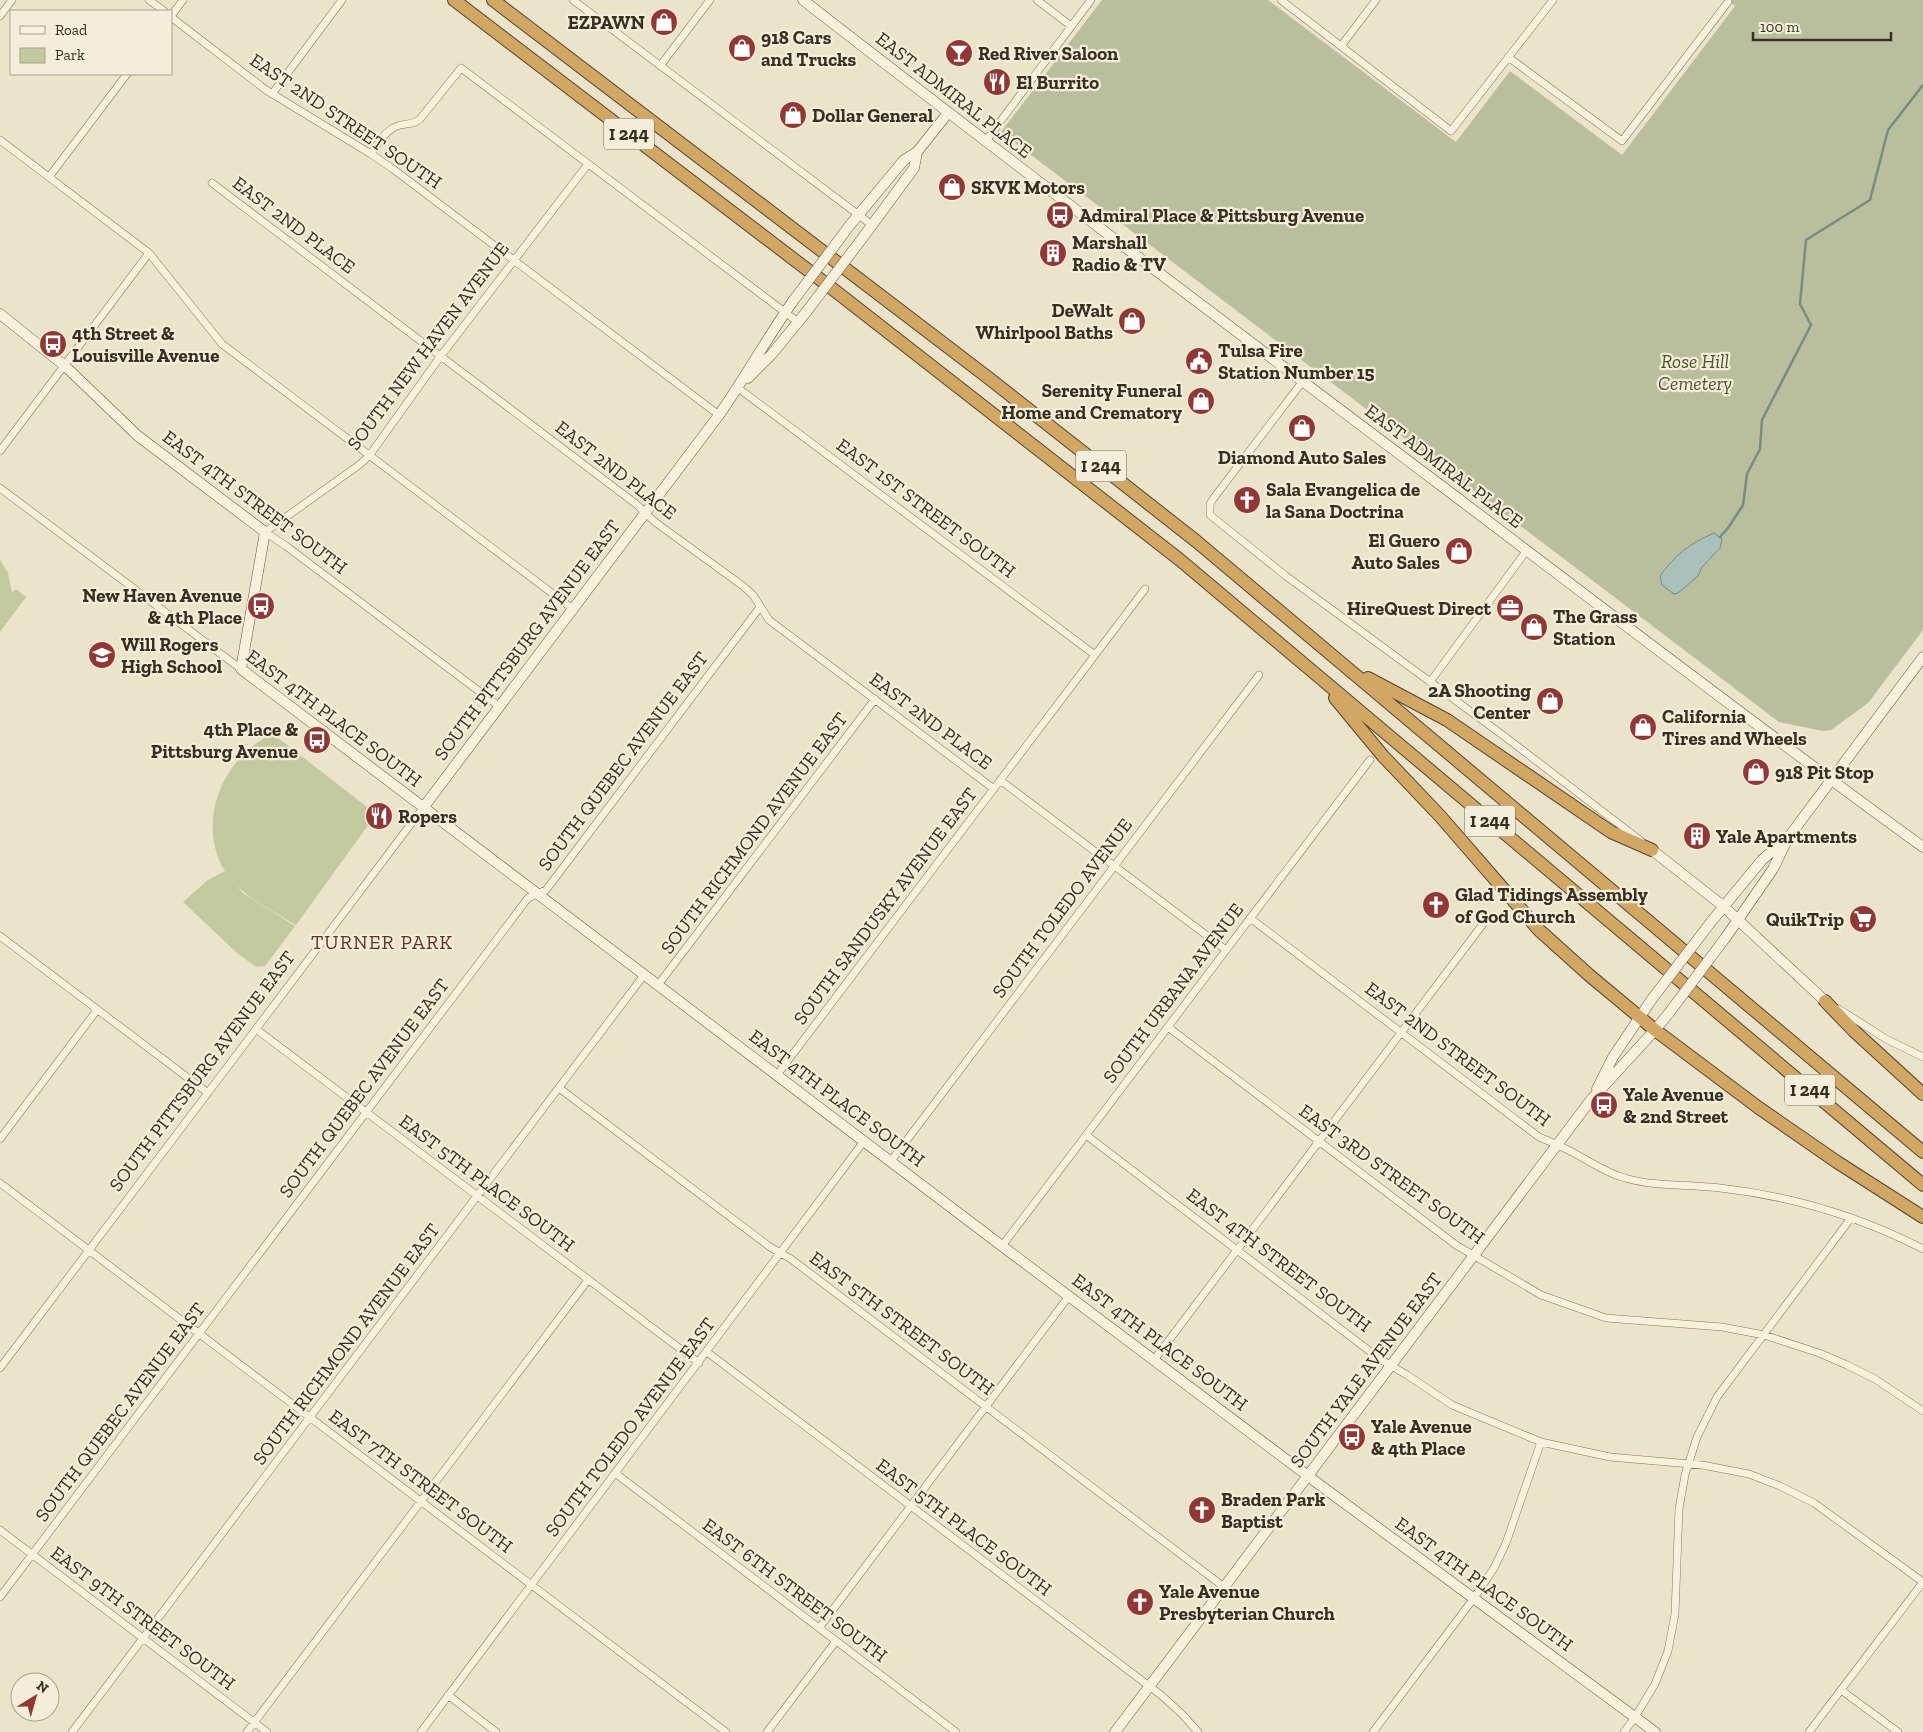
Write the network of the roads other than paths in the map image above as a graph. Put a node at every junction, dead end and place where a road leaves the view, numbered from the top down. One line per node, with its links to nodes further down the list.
1 (12, 0): 18 (street)
2 (150, 0): 16 (street)
3 (184, 0): 17 (street)
4 (342, 0): 25 (street)
5 (454, 0): 60 (highway, I 244)
6 (493, 0): 57 (highway, I 244)
7 (573, 0): 23 (street)
8 (710, 0): 23 (street)
9 (803, 0): 26 (street, EAST ADMIRAL PLACE)
10 (1037, 0): 20 (street)
11 (1091, 0): 20 (street)
12 (1281, 0): 21 (street)
13 (1376, 0): 21 (street)
14 (1553, 0): 22 (street)
15 (1728, 2): 22 (street)
16 (163, 10)
17 (172, 15)
18 (0, 16)
19 (172, 17): 25 (street, EAST 2ND STREET SOUTH)
20 (1072, 26): 28 (street)
21 (1341, 46): 22 (street)
22 (1508, 57)
23 (660, 66): 34 (street)
24 (127, 75): 32 (street)
25 (272, 94): 30 (street, EAST 2ND STREET SOUTH)
26 (948, 113): 28 (street, EAST ADMIRAL PLACE); 29 (street, SOUTH PITTSBURG AVENUE EAST)
27 (0, 140): 32 (street)
28 (985, 142): 43 (street, EAST ADMIRAL PLACE)
29 (918, 152): 34 (street, SOUTH PITTSBURG AVENUE EAST); 35 (street, SOUTH PITTSBURG AVENUE EAST)
30 (371, 154): 31 (street); 37 (street, EAST 2ND STREET SOUTH)
31 (588, 164): 37 (street, SOUTH NEW HAVEN AVENUE); 38 (street)
32 (49, 177): 36 (street)
33 (212, 183): 41 (street, EAST 2ND PLACE)
34 (858, 214): 35 (street); 38 (street, SOUTH PITTSBURG AVENUE EAST, bridge)
35 (872, 225): 40 (street, SOUTH PITTSBURG AVENUE EAST, bridge)
36 (149, 253): 42 (street); 47 (street)
37 (514, 261): 41 (street, SOUTH NEW HAVEN AVENUE); 45 (street, EAST 2ND STREET SOUTH)
38 (785, 312): 40 (street); 44 (street, SOUTH PITTSBURG AVENUE EAST)
39 (0, 314): 42 (street, EAST 4TH STREET SOUTH)
40 (798, 322): 44 (street, SOUTH PITTSBURG AVENUE EAST)
41 (440, 357): 47 (street, SOUTH NEW HAVEN AVENUE); 49 (street, EAST 2ND PLACE)
42 (65, 366): 46 (street); 50 (street, EAST 4TH STREET SOUTH)
43 (1303, 381): 51 (street, EAST ADMIRAL PLACE); 61 (street)
44 (738, 388): 45 (street, SOUTH PITTSBURG AVENUE EAST); 55 (street, EAST 1ST STREET SOUTH)
45 (719, 415): 49 (street, SOUTH PITTSBURG AVENUE EAST)
46 (0, 451)
47 (368, 456): 50 (street, SOUTH NEW HAVEN AVENUE); 54 (street)
48 (0, 488): 58 (street, EAST 4TH PLACE SOUTH)
49 (645, 513): 53 (street, EAST 2ND PLACE); 54 (street, SOUTH PITTSBURG AVENUE EAST)
50 (264, 532): 58 (street); 63 (street, EAST 4TH STREET SOUTH)
51 (1527, 550): 61 (street); 66 (street, EAST ADMIRAL PLACE)
52 (1145, 589): 55 (street, SOUTH SANDUSKY AVENUE EAST)
53 (760, 607): 62 (street, EAST 2ND PLACE); 73 (street, SOUTH QUEBEC AVENUE EAST)
54 (572, 609): 63 (street, SOUTH PITTSBURG AVENUE EAST)
55 (1095, 655): 65 (street, SOUTH SANDUSKY AVENUE EAST)
56 (1923, 657): 66 (street, SOUTH YALE AVENUE EAST)
57 (1346, 666): 71 (highway); 101 (highway, I 244)
58 (241, 669): 68 (street, EAST 4TH PLACE SOUTH)
59 (1260, 675): 72 (street, SOUTH TOLEDO AVENUE)
60 (1316, 675): 84 (highway); 104 (highway, I 244)
61 (1430, 682): 71 (street)
62 (875, 699): 67 (street, EAST 2ND PLACE); 81 (street, SOUTH RICHMOND AVENUE EAST)
63 (500, 707): 68 (street, SOUTH PITTSBURG AVENUE EAST)
64 (1370, 760): 75 (street, SOUTH URBANA AVENUE)
65 (1000, 780): 67 (street, SOUTH SANDUSKY AVENUE EAST); 72 (street, EAST 2ND PLACE)
66 (1830, 780): 69 (street, SOUTH YALE AVENUE EAST); 70 (street, EAST ADMIRAL PLACE)
67 (994, 789): 90 (street, SOUTH SANDUSKY AVENUE EAST)
68 (423, 808): 73 (street, EAST 4TH PLACE SOUTH); 86 (street, SOUTH PITTSBURG AVENUE EAST)
69 (1788, 838): 74 (street, SOUTH YALE AVENUE EAST); 77 (street, SOUTH YALE AVENUE EAST)
70 (1923, 847)
71 (1652, 850): 74 (street)
72 (1114, 865): 79 (street, EAST 2ND PLACE); 102 (street, SOUTH TOLEDO AVENUE)
73 (537, 894): 80 (street, EAST 4TH PLACE SOUTH); 95 (street, SOUTH QUEBEC AVENUE EAST)
74 (1723, 906): 77 (street); 84 (street, SOUTH YALE AVENUE EAST, bridge)
75 (1250, 918): 79 (street, SOUTH URBANA AVENUE); 88 (street, EAST 2ND STREET SOUTH)
76 (1486, 920): 88 (street)
77 (1738, 920): 82 (street); 87 (street, SOUTH YALE AVENUE EAST, bridge)
78 (0, 936): 83 (street)
79 (1226, 950): 85 (street, SOUTH URBANA AVENUE)
80 (644, 974): 81 (street, EAST 4TH PLACE SOUTH); 91 (street, SOUTH RICHMOND AVENUE EAST)
81 (658, 986): 90 (street, EAST 4TH PLACE SOUTH)
82 (1825, 1002): 89 (street); 93 (highway)
83 (97, 1010): 92 (street); 97 (street)
84 (1639, 1017): 87 (highway); 94 (street, SOUTH YALE AVENUE EAST)
85 (1168, 1027): 96 (street, SOUTH URBANA AVENUE); 99 (street, EAST 3RD STREET SOUTH)
86 (256, 1029): 92 (street, SOUTH PITTSBURG AVENUE EAST); 95 (street, EAST 5TH PLACE SOUTH)
87 (1656, 1030): 94 (street, SOUTH YALE AVENUE EAST); 106 (highway)
88 (1401, 1033): 99 (street); 100 (street, EAST 2ND STREET SOUTH)
89 (1923, 1057)
90 (777, 1075): 98 (street, EAST 4TH PLACE SOUTH)
91 (559, 1088): 105 (street, SOUTH RICHMOND AVENUE EAST); 112 (street, EAST 5TH STREET SOUTH)
92 (208, 1093): 110 (street, SOUTH PITTSBURG AVENUE EAST)
93 (1923, 1094)
94 (1590, 1101): 100 (street, SOUTH YALE AVENUE EAST)
95 (366, 1112): 105 (street, EAST 5TH PLACE SOUTH); 116 (street, SOUTH QUEBEC AVENUE EAST)
96 (1086, 1135): 108 (street, SOUTH URBANA AVENUE); 111 (street, EAST 4TH STREET SOUTH)
97 (0, 1139)
98 (864, 1141): 102 (street, EAST 4TH PLACE SOUTH); 112 (street, SOUTH TOLEDO AVENUE EAST)
99 (1319, 1141): 111 (street); 113 (street, EAST 3RD STREET SOUTH)
100 (1557, 1145): 107 (street, EAST 2ND STREET SOUTH); 113 (street, SOUTH YALE AVENUE EAST)
101 (1923, 1152)
102 (891, 1162): 108 (street, EAST 4TH PLACE SOUTH)
103 (0, 1183): 110 (street, EAST 7TH STREET SOUTH)
104 (1923, 1185)
105 (477, 1196): 114 (street, EAST 5TH PLACE SOUTH); 125 (street, SOUTH RICHMOND AVENUE EAST)
106 (1923, 1217)
107 (1851, 1218): 109 (street, EAST 2ND STREET SOUTH); 117 (street)
108 (1002, 1246): 115 (street, EAST 4TH PLACE SOUTH)
109 (1923, 1249)
110 (90, 1250): 116 (street, EAST 7TH STREET SOUTH); 122 (street, SOUTH PITTSBURG AVENUE EAST)
111 (1236, 1250): 119 (street); 121 (street, EAST 4TH STREET SOUTH)
112 (780, 1253): 118 (street, SOUTH TOLEDO AVENUE EAST); 123 (street, EAST 5TH STREET SOUTH)
113 (1474, 1255): 117 (street, EAST 3RD STREET SOUTH); 121 (street, SOUTH YALE AVENUE EAST)
114 (588, 1280): 120 (street, EAST 5TH PLACE SOUTH); 130 (street)
115 (1069, 1296): 119 (street, EAST 4TH PLACE SOUTH); 123 (street)
116 (200, 1334): 125 (street, EAST 7TH STREET SOUTH); 133 (street, SOUTH QUEBEC AVENUE EAST)
117 (1764, 1335): 124 (street, EAST 3RD STREET SOUTH); 127 (street)
118 (706, 1352): 120 (street, SOUTH TOLEDO AVENUE EAST); 131 (street, EAST 5TH PLACE SOUTH)
119 (1154, 1360): 129 (street, EAST 4TH PLACE SOUTH)
120 (698, 1363): 128 (street, SOUTH TOLEDO AVENUE EAST)
121 (1392, 1365): 126 (street, EAST 4TH STREET SOUTH); 129 (street, SOUTH YALE AVENUE EAST)
122 (0, 1368)
123 (986, 1407): 131 (street); 136 (street, EAST 5TH STREET SOUTH)
124 (1923, 1411)
125 (310, 1418): 130 (street, EAST 7TH STREET SOUTH); 140 (street, SOUTH RICHMOND AVENUE EAST)
126 (1541, 1442): 127 (street, EAST 4TH STREET SOUTH); 138 (street)
127 (1688, 1464): 134 (street, EAST 4TH STREET SOUTH); 145 (street)
128 (615, 1474): 135 (street, SOUTH TOLEDO AVENUE EAST); 139 (street, EAST 6TH STREET SOUTH)
129 (1308, 1475): 136 (street, SOUTH YALE AVENUE EAST); 138 (street, EAST 4TH PLACE SOUTH)
130 (421, 1501): 135 (street, EAST 7TH STREET SOUTH); 146 (street)
131 (911, 1507): 139 (street); 142 (street, EAST 5TH PLACE SOUTH)
132 (0, 1530): 133 (street, EAST 9TH STREET SOUTH)
133 (32, 1554): 137 (street, SOUTH QUEBEC AVENUE EAST); 140 (street, EAST 9TH STREET SOUTH)
134 (1923, 1582): 143 (street)
135 (531, 1584): 144 (street, SOUTH TOLEDO AVENUE EAST); 152 (street, EAST 7TH STREET SOUTH)
136 (1224, 1587): 142 (street, SOUTH YALE AVENUE EAST)
137 (0, 1597)
138 (1474, 1598): 145 (street, EAST 4TH PLACE SOUTH); 157 (street)
139 (819, 1628): 141 (street, EAST 6TH STREET SOUTH)
140 (144, 1638): 146 (street, EAST 9TH STREET SOUTH); 147 (street, SOUTH RICHMOND AVENUE EAST)
141 (836, 1641): 153 (street); 154 (street, EAST 6TH STREET SOUTH)
142 (1149, 1686): 155 (street, SOUTH YALE AVENUE EAST); 156 (street, EAST 5TH PLACE SOUTH)
143 (1841, 1690): 160 (street); 161 (street)
144 (448, 1696): 150 (street, SOUTH TOLEDO AVENUE EAST); 151 (street)
145 (1635, 1717): 158 (street); 159 (street, EAST 4TH PLACE SOUTH)
146 (254, 1722): 148 (street); 149 (street, EAST 9TH STREET SOUTH)
147 (72, 1732)
148 (247, 1732)
149 (267, 1732)
150 (420, 1732)
151 (496, 1732)
152 (726, 1732)
153 (767, 1732)
154 (956, 1732)
155 (1115, 1732)
156 (1198, 1732)
157 (1373, 1732)
158 (1624, 1732)
159 (1655, 1732)
160 (1809, 1732)
161 (1898, 1732)

